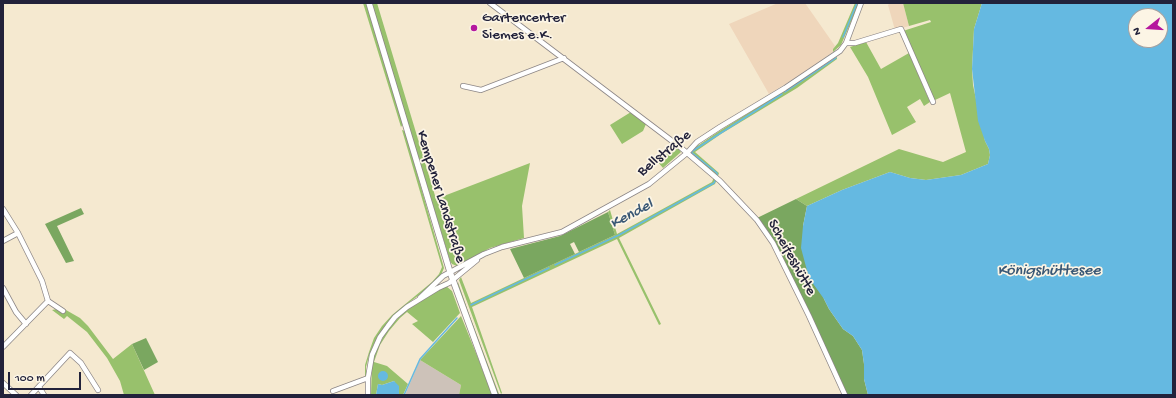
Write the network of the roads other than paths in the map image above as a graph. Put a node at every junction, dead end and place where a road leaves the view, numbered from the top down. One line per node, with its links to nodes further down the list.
1 (369, 3): 13 (street, Kempener Landstraße)
2 (490, 3): 5 (street, Bellstraße)
3 (861, 3): 4 (street, Bellstraße)
4 (846, 44): 7 (street); 8 (street, Bellstraße)
5 (564, 58): 6 (street); 8 (street, Bellstraße)
6 (463, 86)
7 (933, 102)
8 (687, 153): 12 (street, Bellstraße); 31 (street, Scheifeshütte)
9 (3, 209): 10 (street)
10 (18, 233): 11 (street); 17 (street)
11 (3, 241)
12 (484, 254): 13 (street, Bellstraße); 14 (street, Bellstraße)
13 (450, 272): 14 (street, Kempener Landstraße); 16 (street, Bellstraße)
14 (453, 280): 16 (street, Bellstraße); 30 (street, Kempener Landstraße)
15 (3, 288): 19 (street)
16 (420, 298): 21 (street, Bellstraße)
17 (48, 301): 18 (street); 19 (street)
18 (63, 311)
19 (26, 324): 20 (street)
20 (3, 347)
21 (368, 378): 25 (street); 29 (street, Bellstraße)
22 (3, 382): 26 (street)
23 (39, 387): 24 (street); 27 (street); 28 (street)
24 (98, 390)
25 (333, 391)
26 (16, 395)
27 (31, 395)
28 (44, 395)
29 (368, 395)
30 (495, 395)
31 (845, 395)

